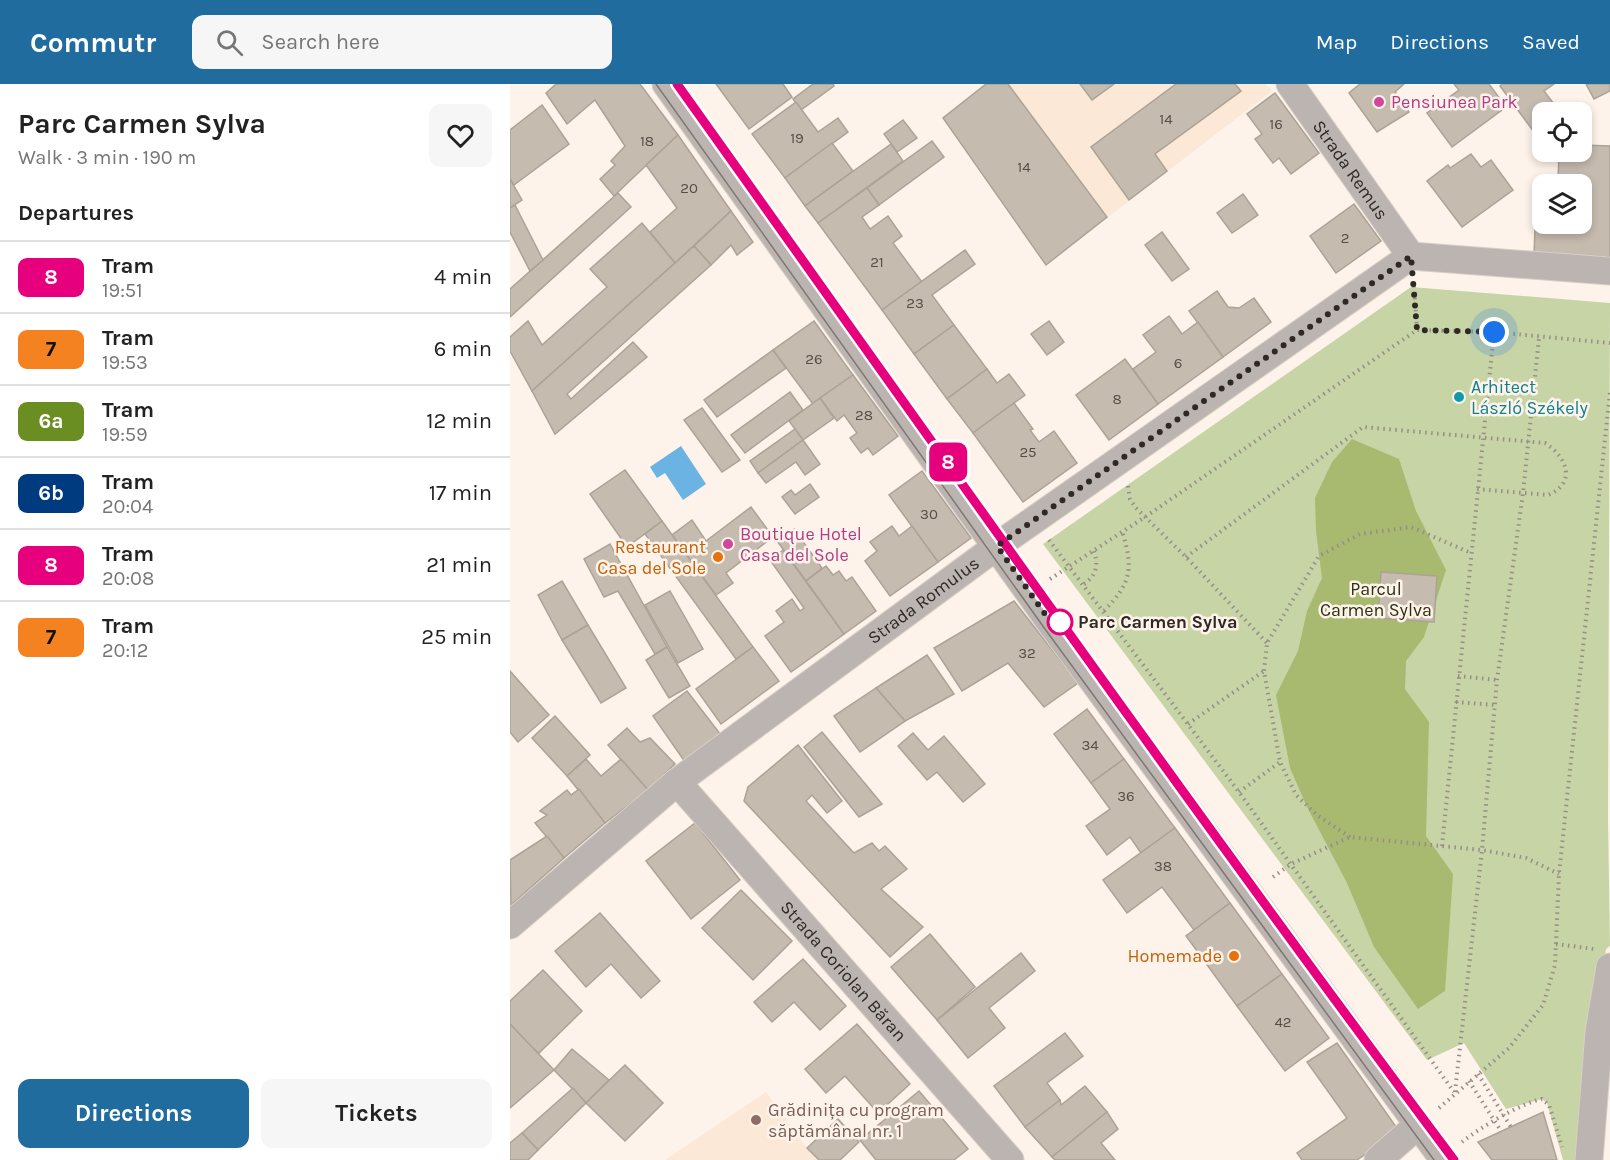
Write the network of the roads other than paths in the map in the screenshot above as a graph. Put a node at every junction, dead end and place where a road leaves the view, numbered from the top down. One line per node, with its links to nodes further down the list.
1 (666, 84): 5 (street)
2 (1290, 84): 3 (street, Strada Remus)
3 (1411, 256): 4 (street); 5 (street, Strada Romulus)
4 (1610, 271)
5 (997, 546): 6 (street, Strada Romulus); 9 (street)
6 (677, 782): 7 (street, Strada Romulus); 11 (street, Strada Coriolan Băran)
7 (510, 924)
8 (1604, 958): 13 (street)
9 (1418, 1125): 10 (street); 12 (street)
10 (1444, 1159)
11 (1010, 1160)
12 (1378, 1160)
13 (1589, 1160)

